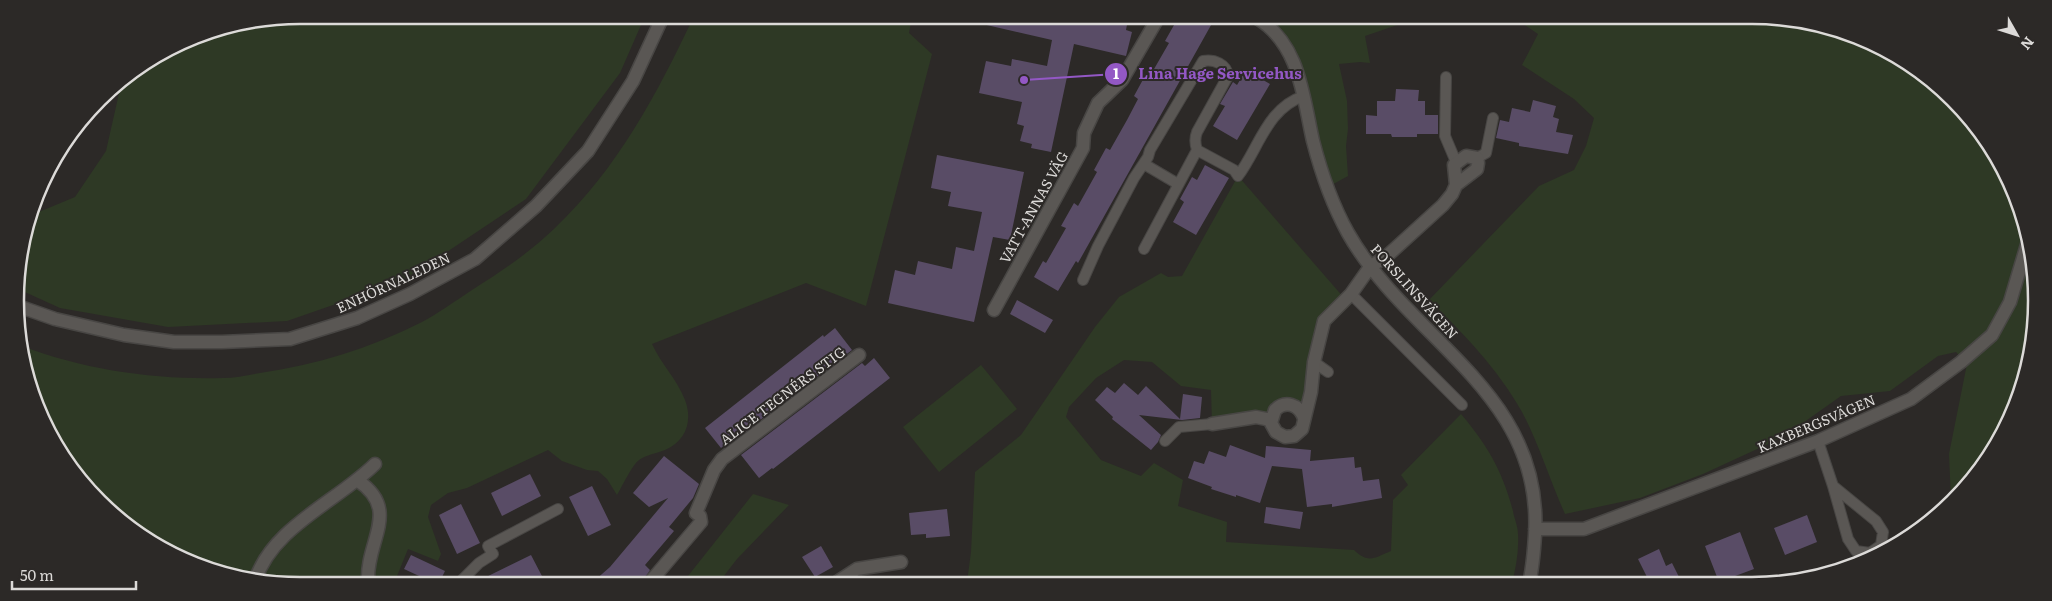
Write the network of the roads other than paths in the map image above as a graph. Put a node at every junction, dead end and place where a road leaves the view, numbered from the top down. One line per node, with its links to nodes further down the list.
1 (659, 24): 18 (street, ENHÖRNALEDEN)
2 (1155, 24): 19 (street, VATT-ANNAS VÄG)
3 (1264, 24): 5 (street, PORSLINSVÄGEN)
4 (1446, 77): 9 (lane)
5 (1304, 96): 7 (lane); 15 (street, PORSLINSVÄGEN)
6 (1494, 118): 8 (lane)
7 (1197, 150): 10 (lane); 11 (lane)
8 (1477, 158): 9 (street); 12 (street)
9 (1456, 162): 12 (street)
10 (1144, 164): 11 (lane); 16 (lane)
11 (1178, 184): 13 (lane)
12 (1456, 185): 15 (street)
13 (1144, 248)
14 (2024, 254): 28 (street, KAXBERGSVÄGEN)
15 (1370, 267): 17 (street); 33 (street, PORSLINSVÄGEN)
16 (1083, 280)
17 (1351, 294): 21 (street); 23 (lane)
18 (24, 308)
19 (994, 310)
20 (859, 355): 40 (street, ALICE TEGNÉRS STIG)
21 (1314, 362): 22 (lane); 24 (street)
22 (1328, 372)
23 (1462, 405)
24 (1304, 418): 25 (street); 25 (street)
25 (1271, 420): 26 (street)
26 (1212, 424): 27 (lane)
27 (1165, 441)
28 (1818, 441): 31 (lane); 33 (street, KAXBERGSVÄGEN)
29 (375, 464): 30 (street)
30 (358, 480): 37 (street); 38 (street)
31 (1833, 486): 34 (lane); 35 (lane)
32 (558, 509): 39 (lane)
33 (1535, 529): 42 (street, PORSLINSVÄGEN)
34 (1881, 545)
35 (1866, 552)
36 (901, 562): 41 (street)
37 (257, 574)
38 (368, 577)
39 (465, 577)
40 (654, 577)
41 (845, 577)
42 (1530, 577)

